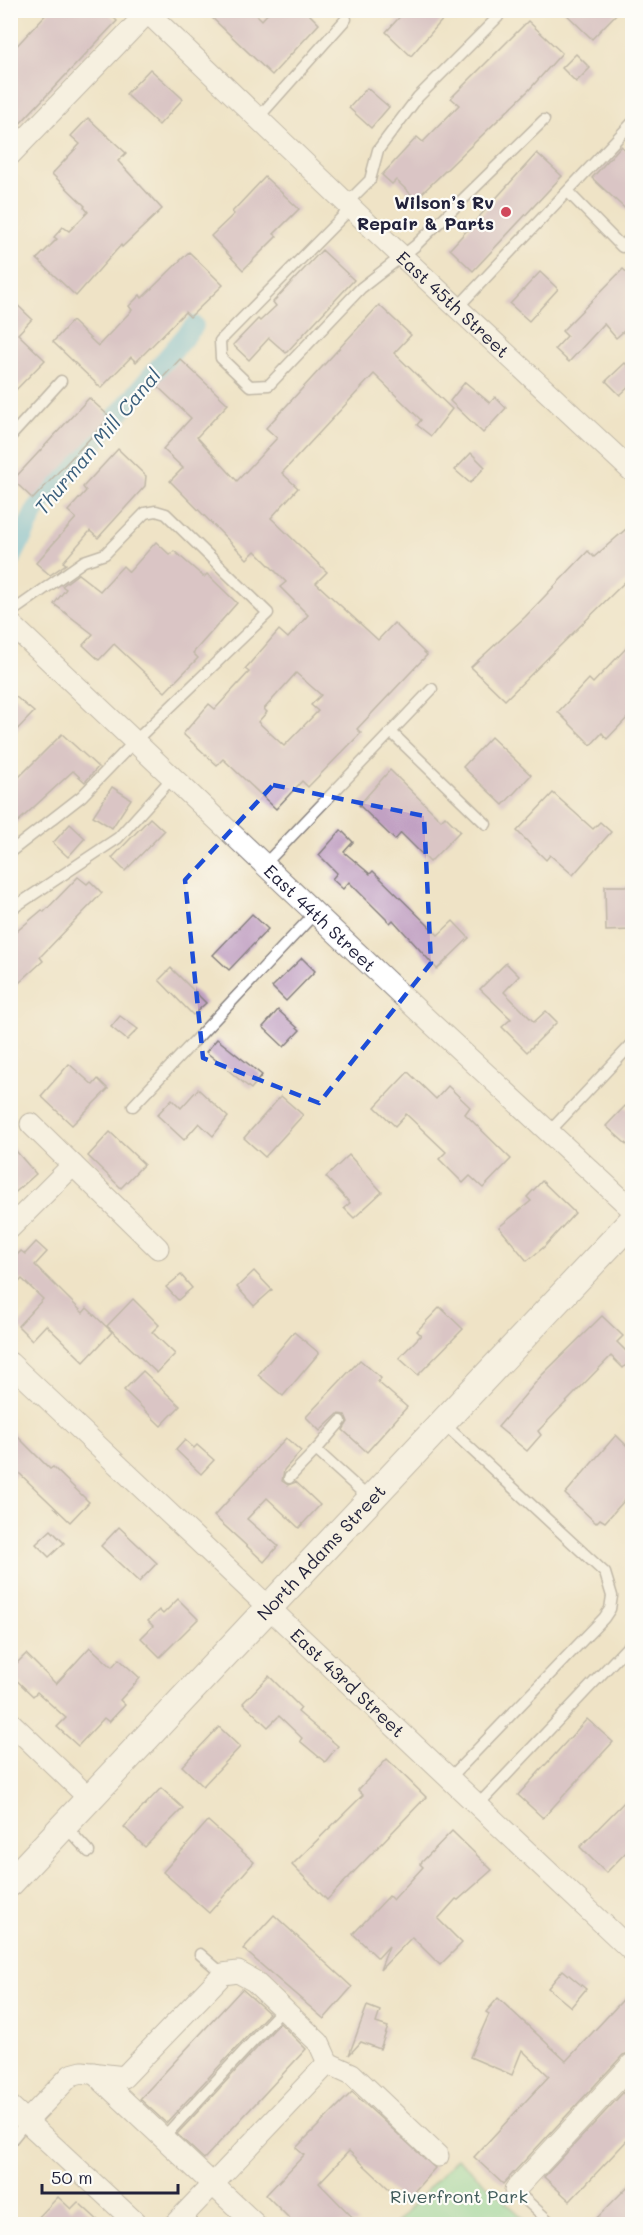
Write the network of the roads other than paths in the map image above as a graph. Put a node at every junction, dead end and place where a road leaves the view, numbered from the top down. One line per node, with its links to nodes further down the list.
1 (147, 11): 4 (street, East 45th Street); 7 (street)
2 (498, 17): 9 (lane)
3 (346, 19): 4 (lane)
4 (258, 118): 9 (street, East 45th Street)
5 (544, 120): 11 (lane)
6 (633, 123): 8 (lane)
7 (10, 155)
8 (568, 192): 10 (lane); 12 (lane)
9 (349, 206): 11 (street, East 45th Street); 11 (lane)
10 (633, 236)
11 (401, 255): 12 (street, East 45th Street)
12 (458, 308): 15 (street, East 45th Street)
13 (61, 381): 14 (lane)
14 (10, 437)
15 (633, 471)
16 (10, 613): 20 (lane)
17 (10, 623): 20 (street, East 44th Street)
18 (432, 689): 19 (lane)
19 (391, 732): 22 (lane); 24 (lane)
20 (135, 741): 21 (street, East 44th Street); 23 (lane)
21 (173, 777): 24 (street, East 44th Street); 25 (lane)
22 (486, 824)
23 (10, 852)
24 (265, 864): 26 (street, East 44th Street)
25 (10, 898)
26 (316, 912): 28 (lane); 30 (street, East 44th Street)
27 (633, 1044): 30 (lane)
28 (134, 1106)
29 (31, 1124): 31 (street)
30 (549, 1132): 32 (street, East 44th Street)
31 (73, 1165): 34 (street); 35 (street)
32 (633, 1209)
33 (633, 1221): 38 (street, North Adams Street)
34 (10, 1227)
35 (158, 1248)
36 (10, 1363): 42 (street, East 43rd Street)
37 (341, 1421): 39 (lane)
38 (443, 1423): 41 (street, North Adams Street); 45 (lane)
39 (316, 1450): 40 (lane); 41 (lane)
40 (289, 1478)
41 (371, 1500): 42 (street, North Adams Street)
42 (270, 1608): 45 (street, East 43rd Street); 46 (street, North Adams Street)
43 (633, 1642): 47 (lane)
44 (10, 1722): 46 (street)
45 (450, 1778): 47 (street, East 43rd Street)
46 (90, 1799): 48 (street, North Adams Street)
47 (478, 1805): 51 (street, East 43rd Street)
48 (65, 1826): 49 (lane); 50 (street, North Adams Street)
49 (89, 1852)
50 (10, 1883)
51 (631, 1946)
52 (200, 1954): 53 (lane)
53 (231, 1973): 54 (street); 57 (street)
54 (284, 2009): 55 (street); 60 (lane)
55 (328, 2063): 62 (street); 63 (street)
56 (633, 2064): 64 (street)
57 (94, 2073): 59 (street); 60 (street)
58 (10, 2106): 59 (street)
59 (26, 2121): 61 (lane); 65 (street)
60 (163, 2138): 63 (street)
61 (10, 2142)
62 (438, 2156)
63 (213, 2185): 66 (street); 67 (street)
64 (515, 2190): 68 (lane)
65 (137, 2224)
66 (175, 2224)
67 (255, 2224)
68 (552, 2224)

